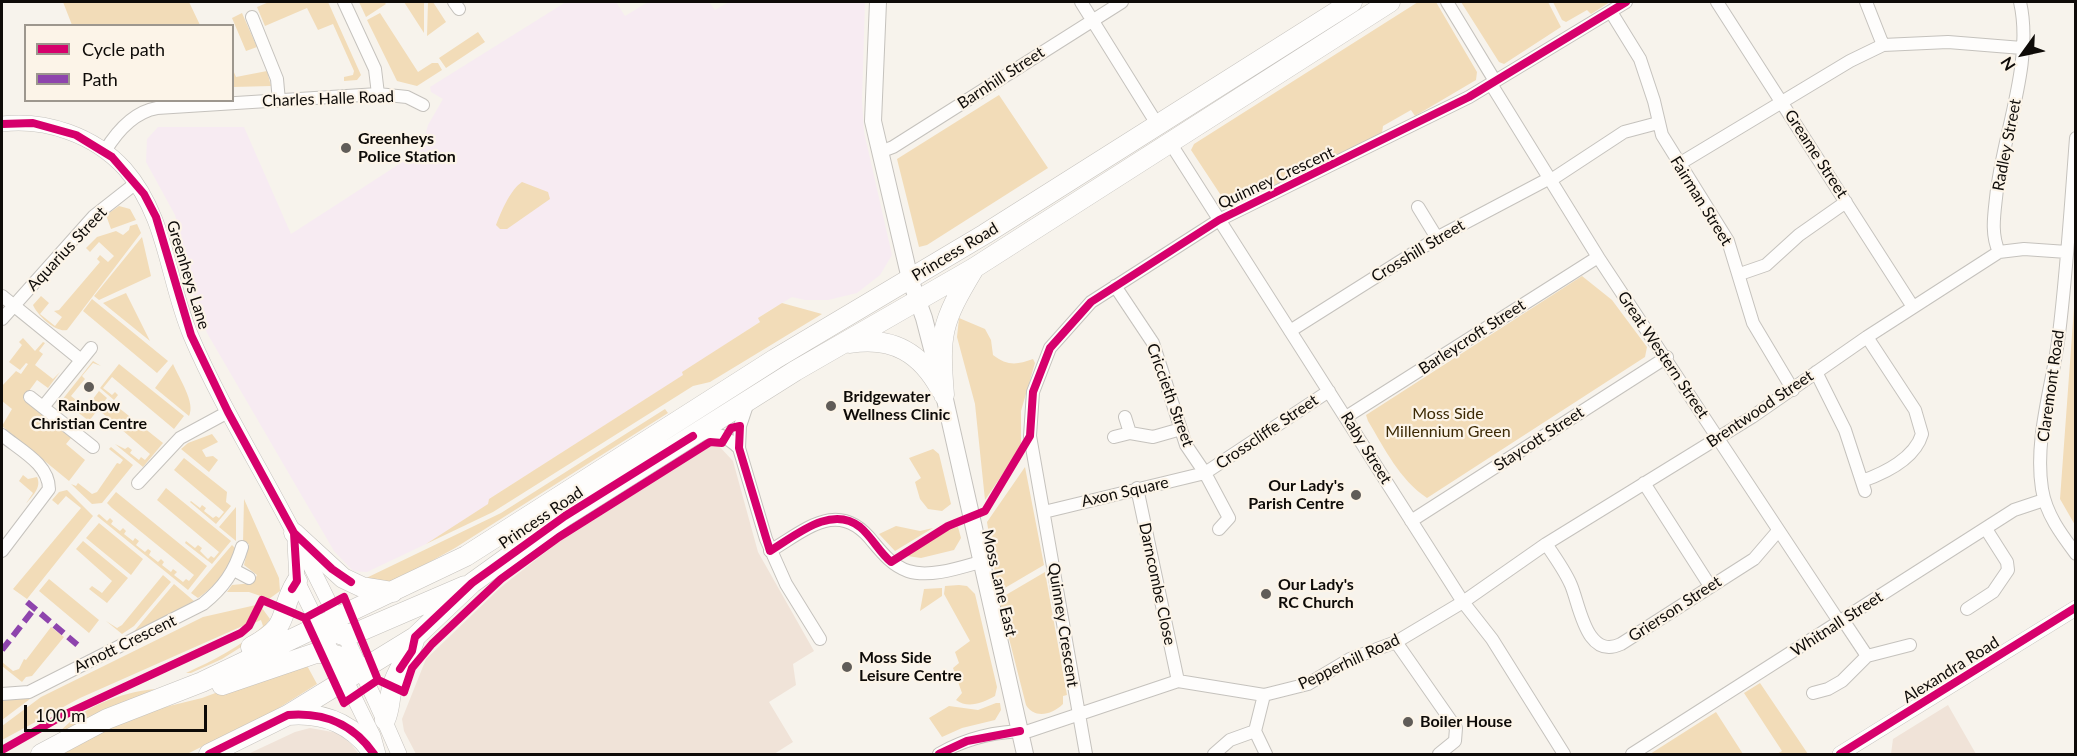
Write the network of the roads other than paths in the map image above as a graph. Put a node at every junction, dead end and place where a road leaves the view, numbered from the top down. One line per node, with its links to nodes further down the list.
1 (344, 2): 18 (street)
2 (878, 2): 28 (main road, Moss Lane East)
3 (1081, 2): 14 (street)
4 (1122, 2): 14 (street, Barnhill Street)
5 (1352, 2): 24 (highway, Princess Road)
6 (1390, 2): 26 (highway, Princess Road)
7 (1447, 2): 17 (street, Great Western Street)
8 (1626, 2): 12 (street, Quinney Crescent)
9 (1717, 2): 20 (street, Greame Street)
10 (1866, 2): 15 (street)
11 (2020, 2): 16 (street, Radley Street)
12 (1611, 12): 17 (street, Quinney Crescent); 22 (street, Fairman Street)
13 (252, 17): 19 (street)
14 (1092, 20): 24 (street); 28 (street, Barnhill Street)
15 (1883, 45): 16 (street); 20 (street)
16 (2022, 48): 36 (street, Radley Street)
17 (1493, 83): 30 (street, Great Western Street); 34 (street, Quinney Crescent)
18 (378, 94): 19 (street, Charles Halle Road); 21 (street, Charles Halle Road)
19 (279, 100): 27 (street, Charles Halle Road)
20 (1782, 102): 29 (street); 32 (street, Greame Street)
21 (423, 105)
22 (1658, 123): 29 (street, Fairman Street); 30 (street, Crosshill Street)
23 (2, 124): 27 (street, Greenheys Lane)
24 (1157, 124): 41 (highway, Princess Road)
25 (2076, 138): 37 (street, Claremont Road)
26 (1169, 141): 34 (street, Raby Street); 39 (highway, Princess Road)
27 (105, 152): 31 (street, Greenheys Lane)
28 (880, 152): 41 (main road, Moss Lane East)
29 (1679, 164): 40 (street, Fairman Street)
30 (1550, 179): 35 (street, Crosshill Street); 38 (street, Great Western Street)
31 (136, 183): 45 (street, Aquarius Street); 61 (street, Greenheys Lane)
32 (1846, 202): 40 (street); 46 (street, Greame Street)
33 (1418, 207): 35 (street)
34 (1219, 220): 42 (street, Quinney Crescent); 48 (street, Raby Street)
35 (1437, 238): 48 (street, Crosshill Street)
36 (1999, 252): 37 (street, Brentwood Street); 46 (street, Brentwood Street)
37 (2067, 252): 76 (street, Claremont Road)
38 (1598, 257): 52 (street, Great Western Street); 63 (street, Barleycroft Street)
39 (974, 268): 44 (highway, Princess Road); 57 (highway)
40 (1740, 274): 55 (street, Fairman Street)
41 (910, 279): 44 (main road, Moss Lane East); 94 (highway, Princess Road)
42 (1114, 286): 64 (street, Criccieth Street); 77 (street, Quinney Crescent)
43 (2, 296): 45 (street)
44 (918, 301): 50 (highway, Princess Road); 57 (main road, Moss Lane East)
45 (14, 306): 47 (street, Aquarius Street); 53 (street)
46 (1913, 307): 49 (street, Brentwood Street)
47 (2, 319)
48 (1290, 331): 56 (street, Raby Street)
49 (1868, 336): 54 (street, Brentwood Street); 54 (street)
50 (842, 344): 57 (highway); 59 (highway, Princess Road)
51 (91, 348): 53 (street)
52 (1667, 357): 69 (street, Great Western Street); 78 (street, Staycott Street)
53 (81, 360): 60 (street)
54 (1816, 372): 55 (street, Brentwood Street)
55 (1793, 390): 69 (street, Brentwood Street)
56 (1329, 391): 63 (street, Raby Street); 72 (street, Crosscliffe Street)
57 (944, 395): 88 (main road, Moss Lane East)
58 (30, 397): 60 (street)
59 (748, 401): 67 (highway, Princess Road); 71 (street)
60 (43, 407): 70 (street)
61 (228, 412): 73 (street); 82 (street, Greenheys Lane)
62 (1125, 417): 65 (street)
63 (1346, 417): 78 (street, Raby Street)
64 (1181, 429): 65 (street); 72 (street, Criccieth Street)
65 (1130, 433): 68 (street)
66 (2, 435): 85 (street)
67 (693, 436): 71 (street); 92 (highway, Princess Road)
68 (1114, 437)
69 (1718, 438): 74 (street, Brentwood Street); 81 (street, Great Western Street)
70 (93, 447)
71 (739, 448): 86 (street)
72 (1205, 474): 75 (street, Axon Square); 79 (street, Criccieth Street)
73 (138, 483)
74 (1644, 483): 83 (street, Brentwood Street); 93 (street)
75 (1137, 488): 77 (street, Axon Square); 107 (street, Darncombe Close)
76 (2044, 500): 80 (street, Whitnall Street); 87 (street, Claremont Road)
77 (1044, 512): 114 (street, Quinney Crescent)
78 (1411, 521): 95 (street, Raby Street)
79 (1219, 529)
80 (1986, 529): 97 (street); 98 (street, Whitnall Street)
81 (1778, 531): 93 (street, Grierson Street); 98 (street, Great Western Street)
82 (294, 533): 91 (street, Greenheys Lane); 94 (highway); 99 (street, Greenheys Lane)
83 (1546, 544): 93 (street, Grierson Street); 95 (street, Brentwood Street)
84 (242, 547): 89 (street, Arnott Crescent)
85 (2, 551)
86 (770, 551): 88 (street); 101 (street)
87 (2076, 554)
88 (980, 562): 116 (main road, Moss Lane East)
89 (234, 570): 90 (street); 110 (street, Arnott Crescent)
90 (249, 578)
91 (297, 581): 99 (street, Greenheys Lane); 108 (highway)
92 (472, 583): 99 (highway); 100 (highway, Princess Road)
93 (1710, 586)
94 (393, 592): 99 (highway, Princess Road)
95 (1463, 602): 102 (street, Pepperhill Road); 128 (street, Raby Street)
96 (2076, 608): 130 (street, Alexandra Road)
97 (1968, 609)
98 (1842, 622): 105 (street, Great Western Street); 129 (street, Whitnall Street)
99 (333, 627): 104 (street, Greenheys Lane); 106 (street); 108 (highway, Princess Road)
100 (415, 637): 106 (highway, Princess Road); 115 (highway)
101 (820, 639)
102 (1396, 642): 112 (street, Pepperhill Road); 127 (street)
103 (1910, 645): 105 (street)
104 (332, 653): 106 (highway); 111 (highway)
105 (1867, 656): 109 (street)
106 (353, 675): 113 (highway, Princess Road); 115 (street); 120 (street)
107 (1178, 681): 112 (street, Pepperhill Road); 114 (street, Pepperhill Road)
108 (202, 682): 111 (highway, Princess Road)
109 (1813, 693)
110 (2, 694)
111 (172, 694): 118 (highway, Princess Road)
112 (1264, 695): 117 (street)
113 (288, 715): 119 (highway, Princess Road); 120 (highway)
114 (1078, 715): 116 (street, Pepperhill Road); 124 (street, Quinney Crescent)
115 (385, 720): 121 (street)
116 (1020, 731): 122 (street, Pepperhill Road); 123 (main road, Moss Lane East)
117 (1255, 731): 125 (street); 126 (street)
118 (41, 754)
119 (209, 754)
120 (376, 754)
121 (399, 754)
122 (939, 754)
123 (1025, 754)
124 (1086, 754)
125 (1214, 754)
126 (1266, 754)
127 (1439, 754)
128 (1564, 754)
129 (1632, 754)
130 (1840, 754)

